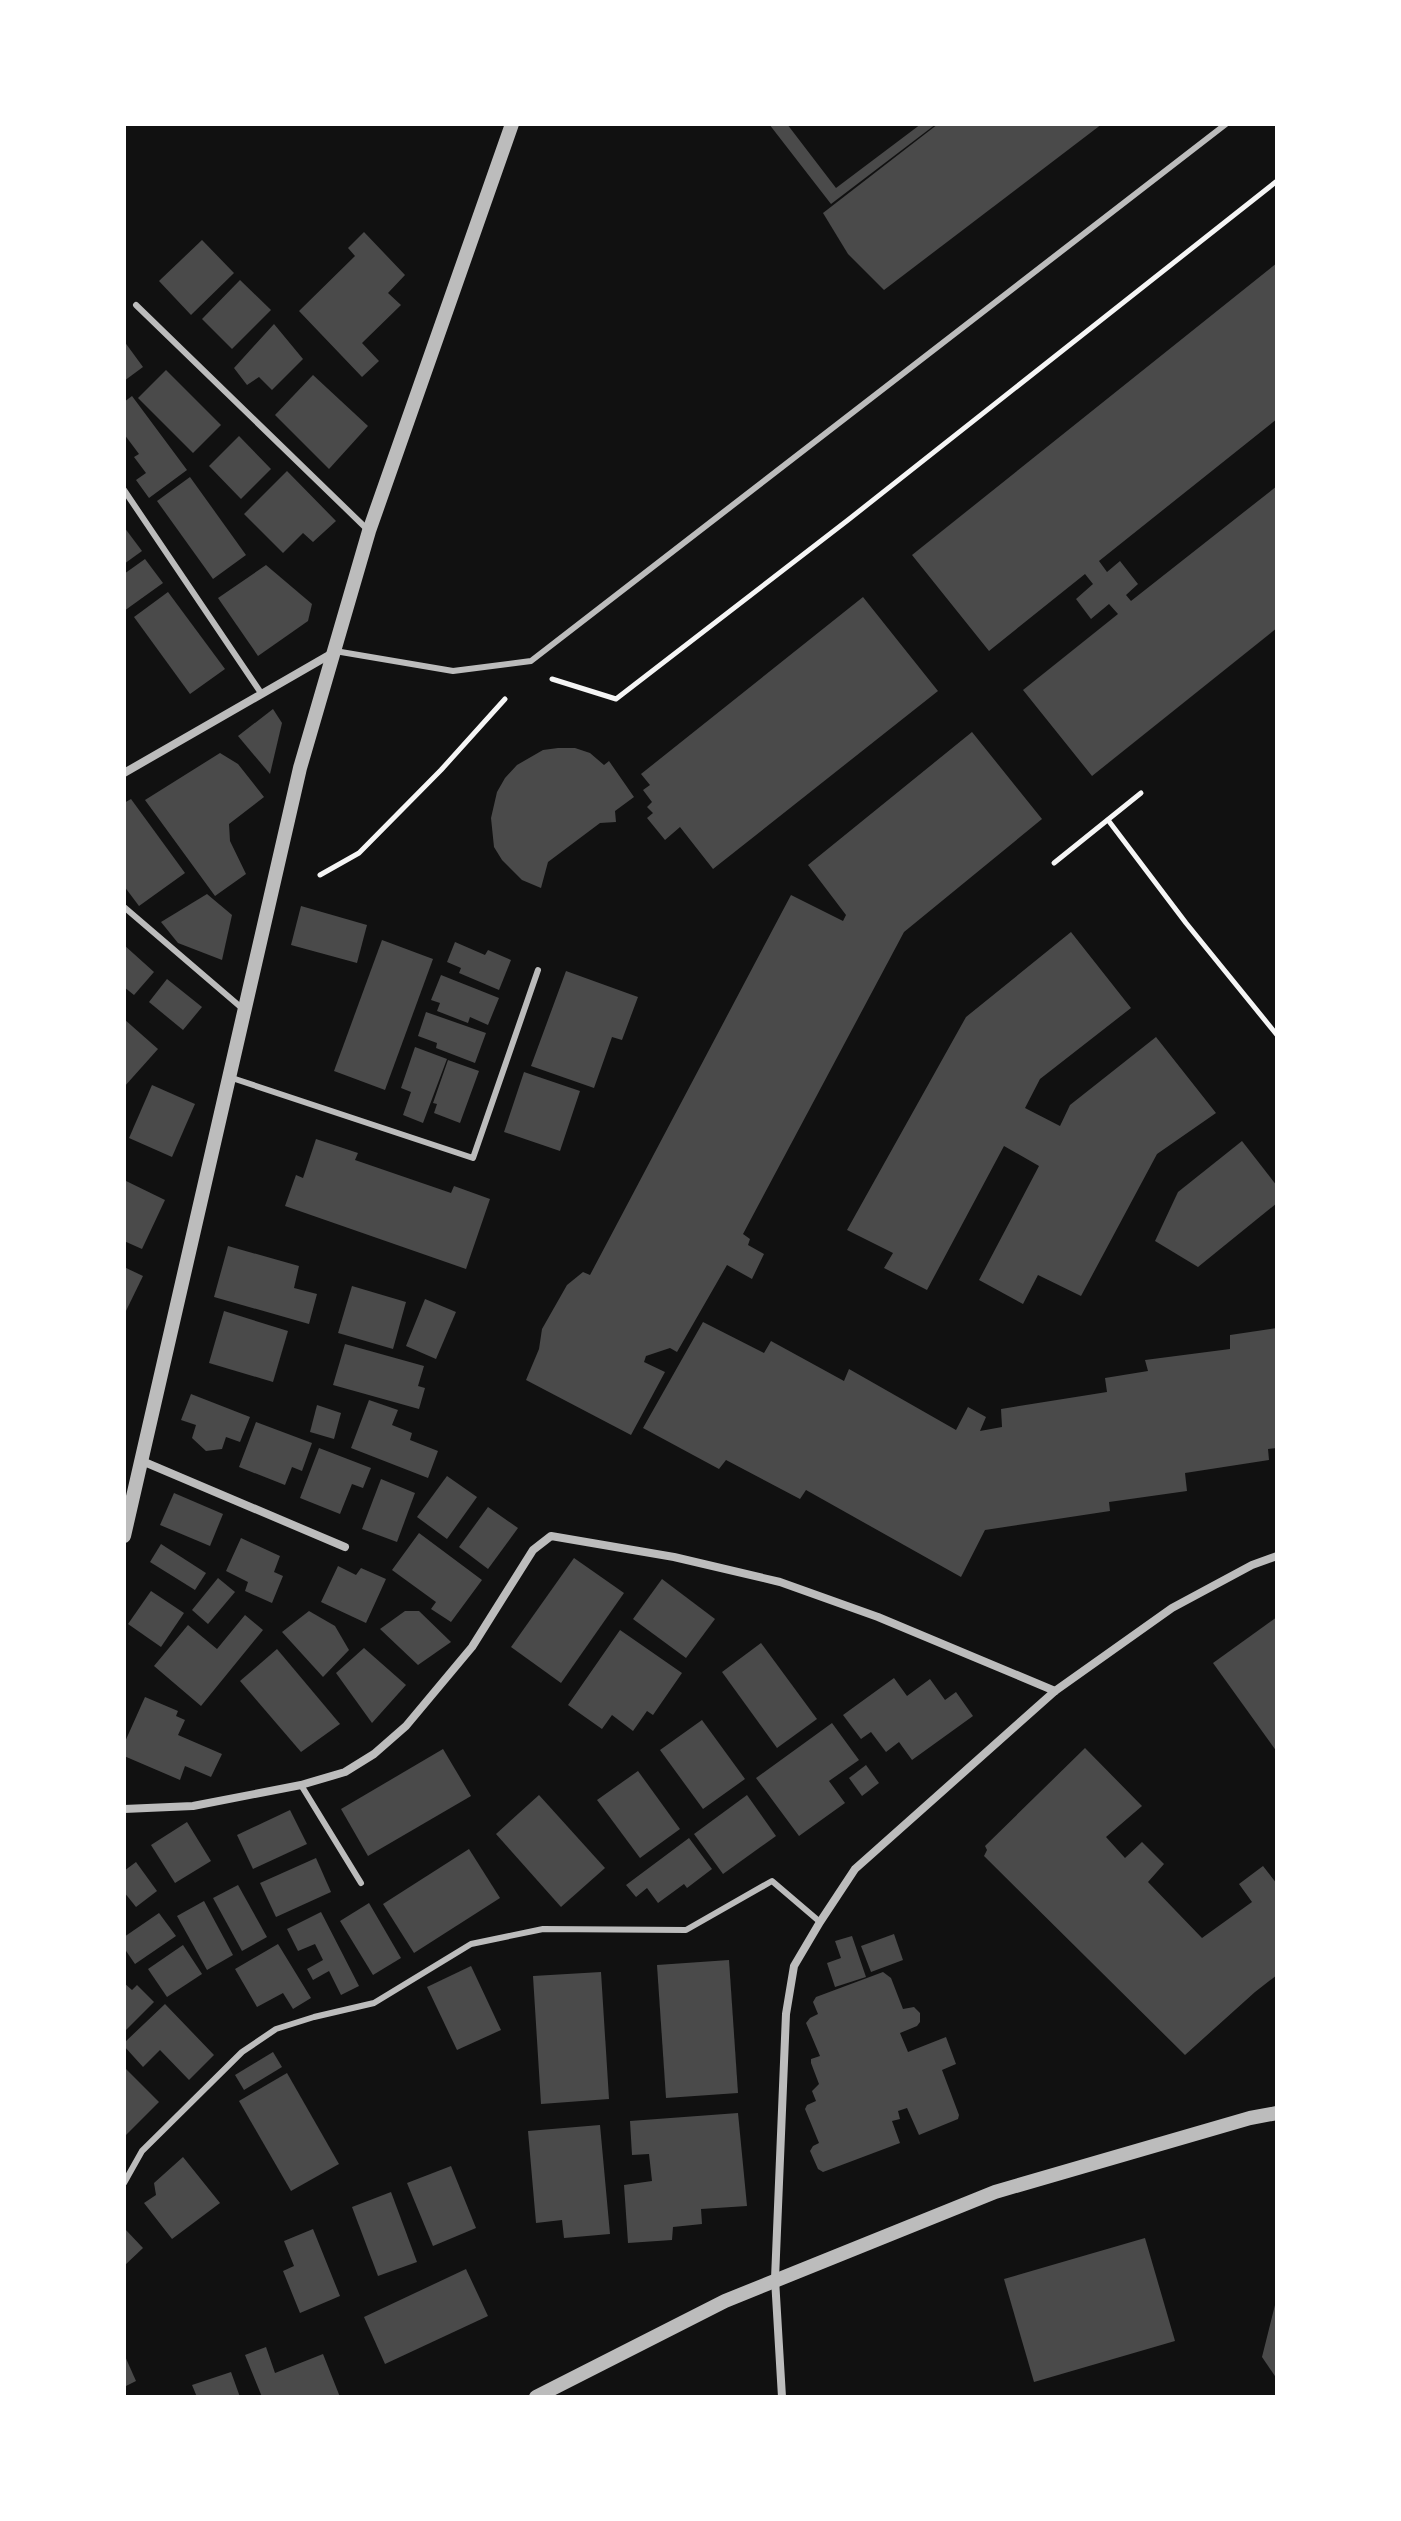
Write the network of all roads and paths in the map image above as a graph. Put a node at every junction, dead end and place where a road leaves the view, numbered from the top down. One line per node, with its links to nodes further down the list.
1 (512, 124): 6 (street)
2 (1226, 124): 7 (lane)
3 (1277, 181): 8 (path)
4 (136, 305): 6 (lane)
5 (124, 490): 9 (lane)
6 (369, 531): 7 (street)
7 (335, 651): 9 (street); 18 (street)
8 (552, 679)
9 (261, 693): 11 (street)
10 (505, 699): 15 (path)
11 (124, 773)
12 (1141, 793): 13 (path)
13 (1108, 820): 14 (path); 19 (path)
14 (1054, 863)
15 (320, 875)
16 (124, 907): 18 (lane)
17 (538, 970): 20 (lane)
18 (244, 1010): 20 (street)
19 (1277, 1035)
20 (229, 1077): 21 (street)
21 (142, 1461): 22 (street); 23 (street)
22 (124, 1536)
23 (345, 1547)
24 (1277, 1556): 25 (street)
25 (1055, 1691): 26 (street); 29 (street)
26 (301, 1785): 27 (street); 28 (lane)
27 (124, 1809)
28 (361, 1883)
29 (820, 1922): 31 (lane); 32 (street)
30 (1277, 2113): 32 (street)
31 (124, 2183)
32 (775, 2279): 33 (street); 34 (street)
33 (536, 2397)
34 (782, 2397)

